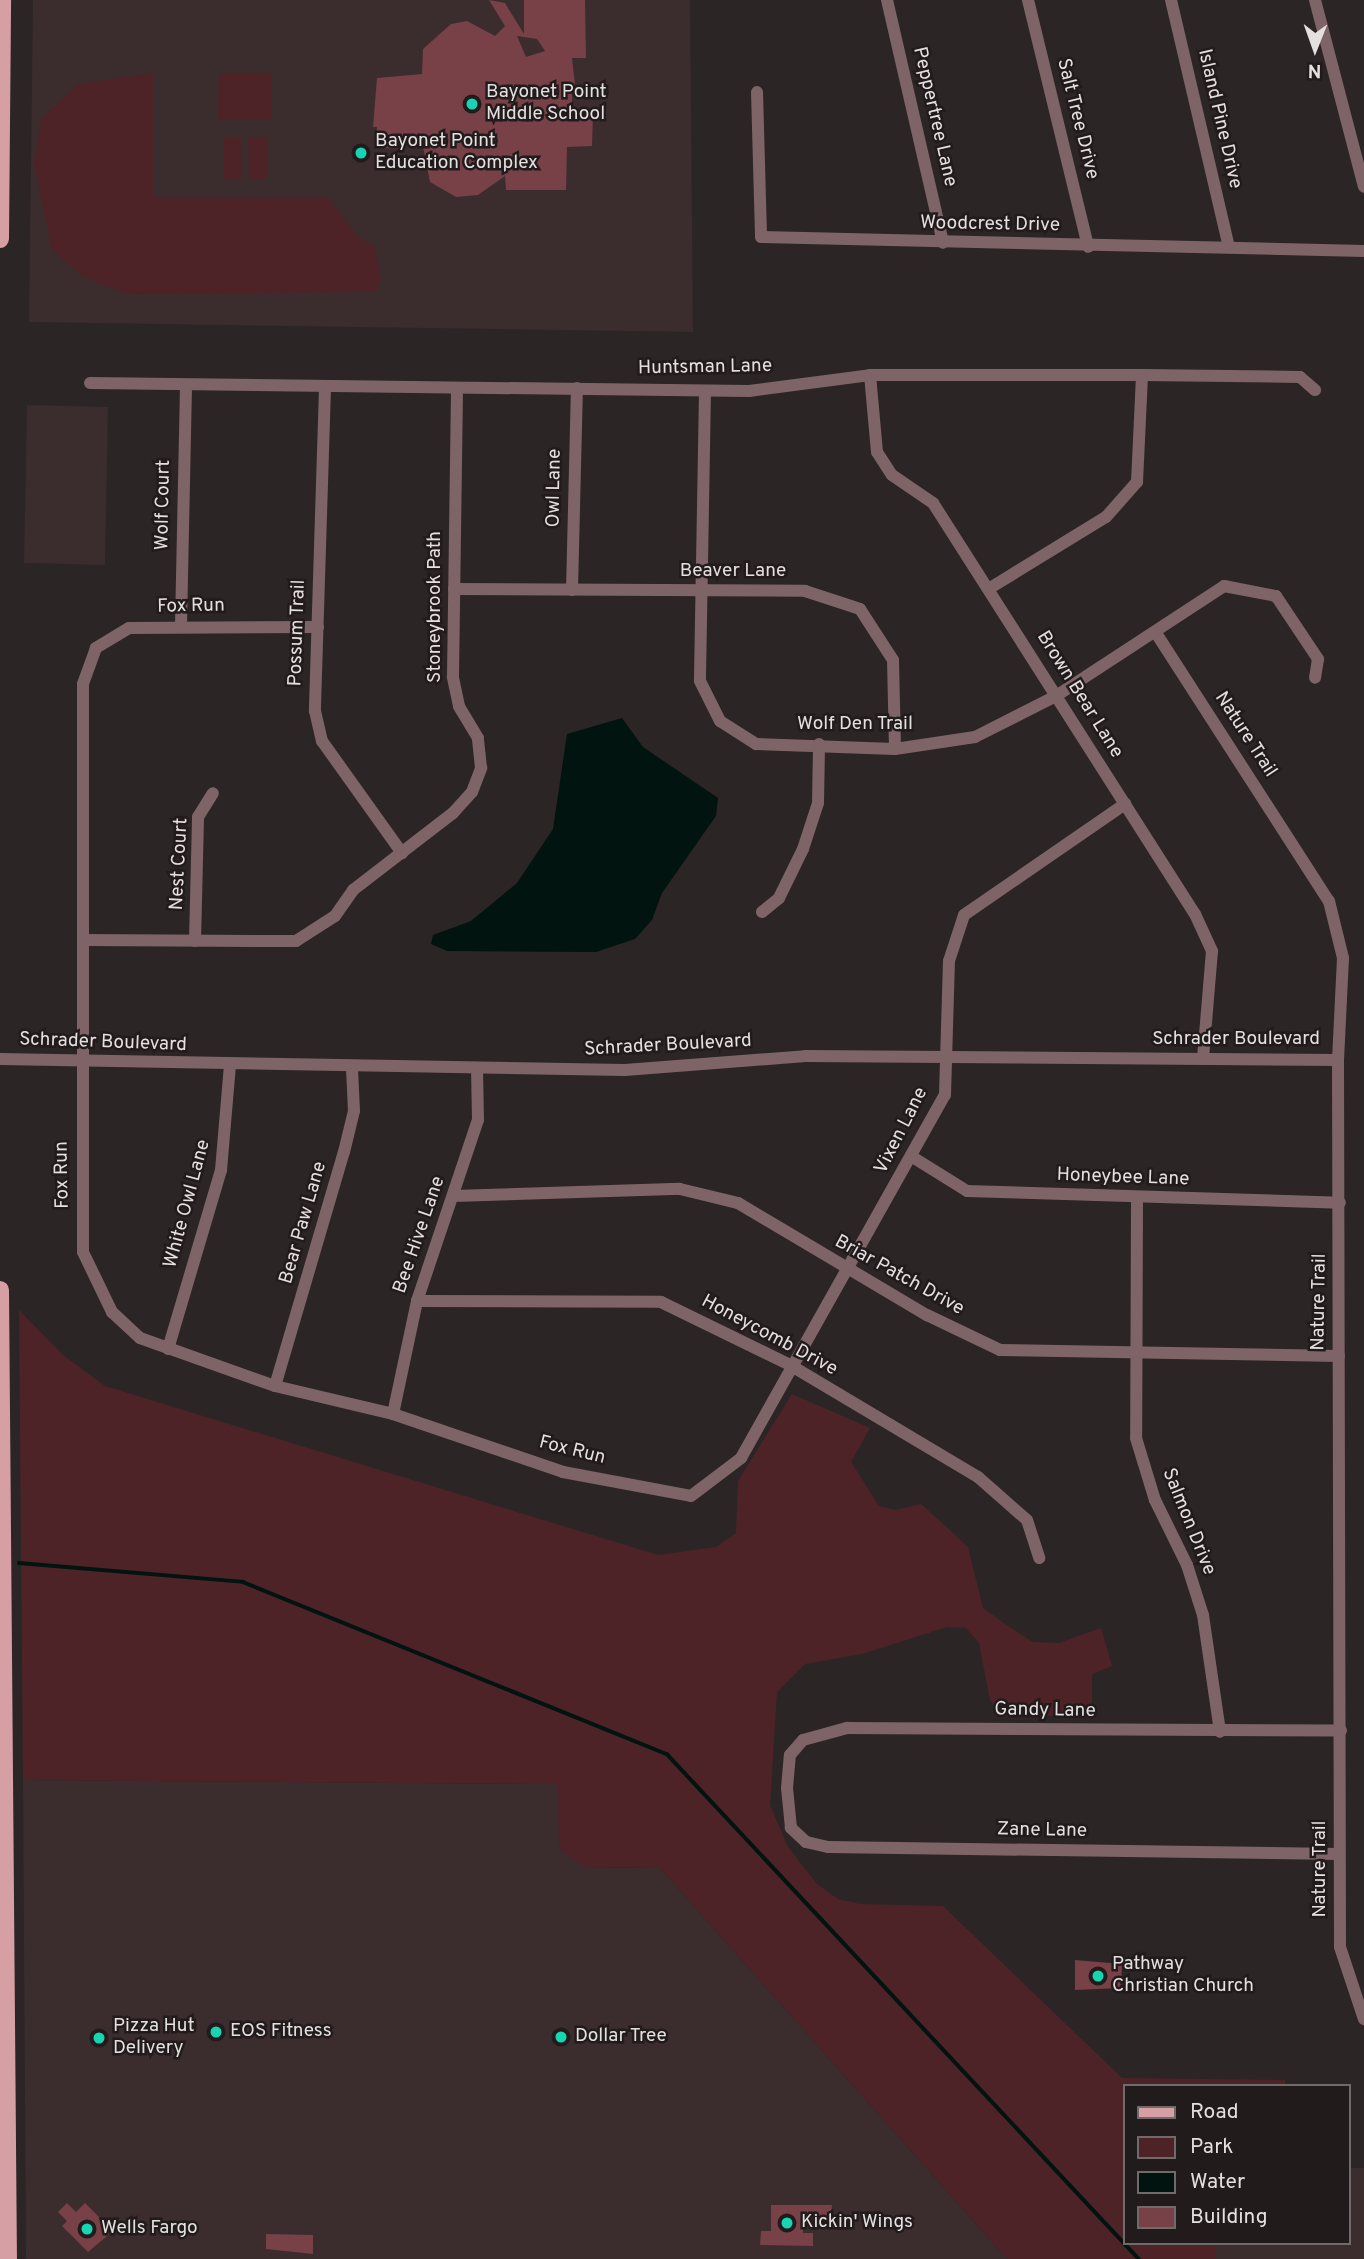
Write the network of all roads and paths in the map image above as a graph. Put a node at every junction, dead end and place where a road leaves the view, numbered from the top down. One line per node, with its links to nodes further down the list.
1 (2, 0): 8 (main road)
2 (887, 0): 9 (street, Peppertree Lane)
3 (1028, 0): 10 (street, Salt Tree Drive)
4 (1171, 0): 11 (street, Island Pine Drive)
5 (1315, 0): 7 (street)
6 (757, 92): 9 (street, Woodcrest Drive)
7 (1364, 187)
8 (0, 239)
9 (943, 243): 10 (street, Woodcrest Drive)
10 (1088, 247): 11 (street, Woodcrest Drive)
11 (1229, 247): 12 (street, Woodcrest Drive)
12 (1364, 251)
13 (870, 375): 14 (street, Huntsman Lane); 21 (street, Huntsman Lane); 22 (street, Brown Bear Lane)
14 (1142, 375): 20 (street, Huntsman Lane); 22 (street)
15 (90, 383): 16 (street, Huntsman Lane)
16 (186, 386): 17 (street, Huntsman Lane); 26 (street, Wolf Court)
17 (325, 388): 18 (street, Huntsman Lane); 27 (street, Possum Trail)
18 (457, 388): 19 (street, Huntsman Lane); 23 (street, Stoneybrook Path)
19 (577, 388): 21 (street, Huntsman Lane); 24 (street, Owl Lane)
20 (1315, 390)
21 (705, 391): 25 (street, Wolf Den Trail)
22 (990, 588): 30 (street, Brown Bear Lane)
23 (454, 589): 24 (street, Beaver Lane); 35 (street, Stoneybrook Path)
24 (572, 590): 25 (street, Beaver Lane)
25 (701, 591): 31 (street, Wolf Den Trail); 32 (street, Beaver Lane)
26 (181, 625): 27 (street, Fox Run); 37 (street, Fox Run)
27 (318, 627): 35 (street, Possum Trail)
28 (1156, 633): 29 (street, Wolf Den Trail); 30 (street, Wolf Den Trail); 42 (street, Nature Trail)
29 (1315, 678)
30 (1056, 696): 32 (street, Wolf Den Trail); 34 (street, Brown Bear Lane)
31 (818, 744): 32 (street, Wolf Den Trail); 36 (street)
32 (895, 749)
33 (213, 793): 38 (street, Nest Court)
34 (1125, 804): 40 (street, Brown Bear Lane); 41 (street, Vixen Lane)
35 (402, 853): 38 (street, Stoneybrook Path)
36 (762, 912)
37 (83, 940): 38 (street, Stoneybrook Path); 43 (street, Fox Run)
38 (195, 941)
39 (0, 1059): 43 (street, Schrader Boulevard)
40 (1203, 1059): 41 (street, Schrader Boulevard); 42 (street, Schrader Boulevard)
41 (945, 1060): 46 (street, Schrader Boulevard); 47 (street, Vixen Lane)
42 (1338, 1060): 50 (street, Nature Trail)
43 (80, 1063): 44 (street, Schrader Boulevard); 54 (street, Fox Run)
44 (230, 1066): 45 (street, Schrader Boulevard); 54 (street, White Owl Lane)
45 (352, 1068): 46 (street, Schrader Boulevard); 58 (street, Bear Paw Lane)
46 (477, 1068): 48 (street, Bee Hive Lane)
47 (914, 1158): 49 (street, Honeybee Lane); 51 (street, Vixen Lane)
48 (453, 1196): 51 (street, Briar Patch Drive); 53 (street, Bee Hive Lane)
49 (1137, 1199): 50 (street, Honeybee Lane); 55 (street, Salmon Drive)
50 (1340, 1203): 56 (street, Nature Trail)
51 (844, 1269): 55 (street, Briar Patch Drive); 57 (street, Vixen Lane)
52 (0, 1290): 65 (main road)
53 (417, 1301): 57 (street, Honeycomb Drive); 59 (street, Bee Hive Lane)
54 (168, 1349): 58 (street, Fox Run)
55 (1137, 1351): 56 (street, Briar Patch Drive); 63 (street, Salmon Drive)
56 (1339, 1356): 62 (street, Nature Trail)
57 (790, 1365): 60 (street, Vixen Lane); 61 (street, Honeycomb Drive)
58 (275, 1386): 59 (street, Fox Run)
59 (394, 1414): 60 (street, Fox Run)
60 (691, 1496)
61 (1039, 1558)
62 (1341, 1731): 63 (street, Gandy Lane); 66 (street, Nature Trail)
63 (1220, 1732): 64 (street, Gandy Lane)
64 (787, 1788): 66 (street, Zane Lane)
65 (1, 1842): 68 (main road)
66 (1339, 1854): 67 (street, Nature Trail)
67 (1364, 2019)
68 (8, 2259)

